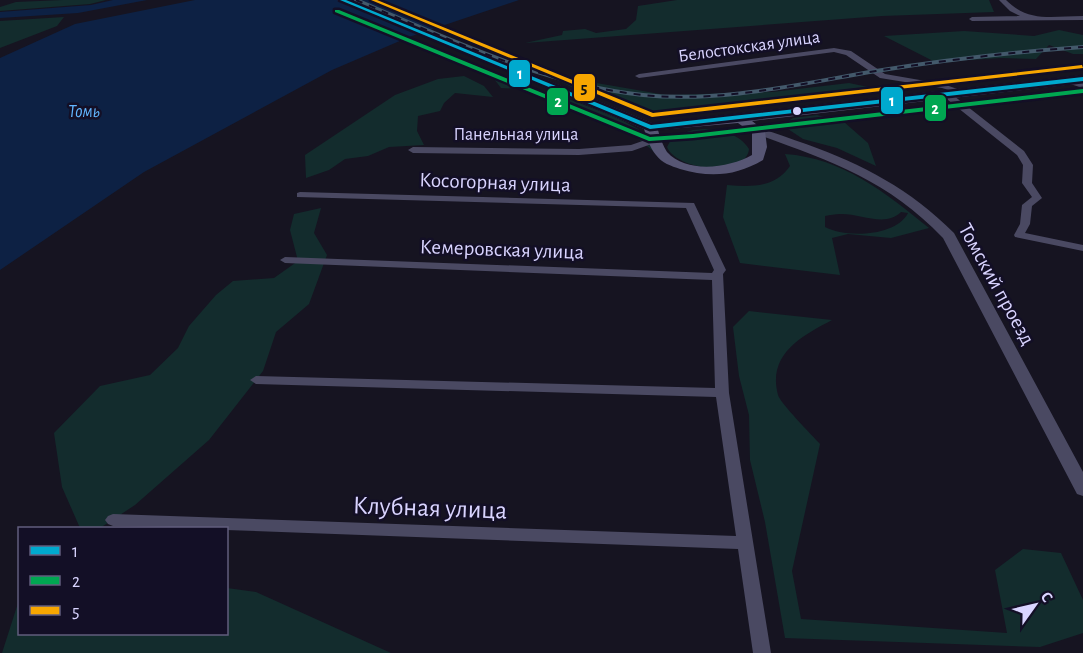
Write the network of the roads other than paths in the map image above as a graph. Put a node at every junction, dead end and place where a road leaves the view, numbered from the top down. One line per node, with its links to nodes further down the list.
1 (342, 0): 13 (main road)
2 (1002, 0): 5 (street)
3 (1083, 18): 5 (street)
4 (972, 19): 5 (street)
5 (1031, 19)
6 (639, 76): 9 (street, Белостокская улица)
7 (1076, 80): 8 (street); 9 (main road)
8 (1083, 86)
9 (962, 92): 10 (main road)
10 (946, 94): 11 (main road); 16 (street)
11 (741, 118): 12 (main road); 13 (main road)
12 (758, 131): 13 (main road); 22 (street, Томский проезд)
13 (652, 133): 14 (street, Панельная улица)
14 (413, 150)
15 (300, 195): 19 (street, Косогорная улица)
16 (1080, 248): 17 (street)
17 (1083, 258)
18 (285, 260): 19 (street, Кемеровская улица)
19 (717, 276): 21 (street)
20 (256, 380): 21 (street)
21 (722, 393): 24 (street)
22 (1083, 489)
23 (113, 520): 24 (street, Клубная улица)
24 (746, 543): 25 (street)
25 (762, 653)

